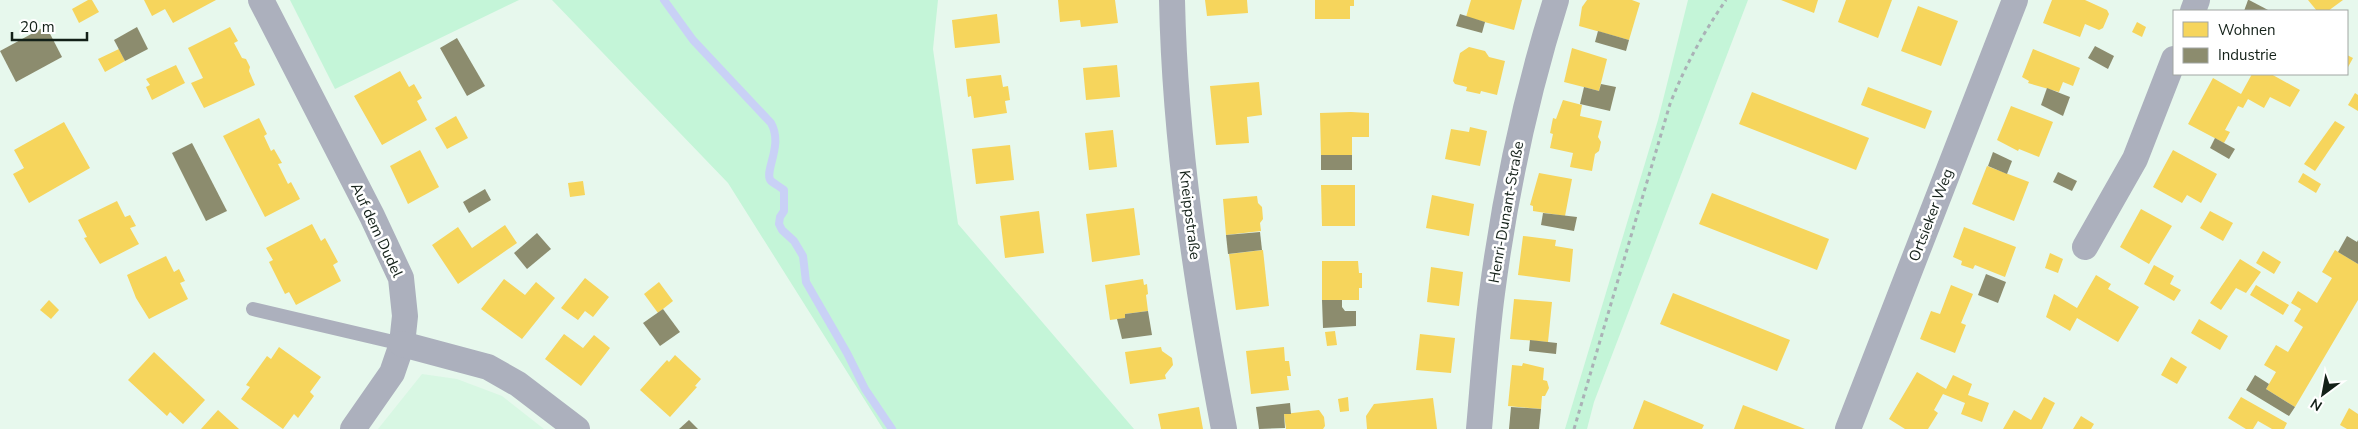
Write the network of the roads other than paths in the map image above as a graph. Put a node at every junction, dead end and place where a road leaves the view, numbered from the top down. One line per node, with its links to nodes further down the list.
1 (260, 0): 8 (street, Auf dem Dudel)
2 (1172, 0): 11 (street, Kneippstraße)
3 (1556, 0): 12 (street, Henri-Dunant-Straße)
4 (2015, 0): 13 (street, Ortsieker Weg)
5 (2173, 62): 6 (street)
6 (2086, 247)
7 (253, 309): 8 (lane)
8 (402, 344): 9 (street, Auf dem Dudel); 10 (street)
9 (353, 429)
10 (577, 429)
11 (1224, 429)
12 (1479, 429)
13 (1848, 429)

